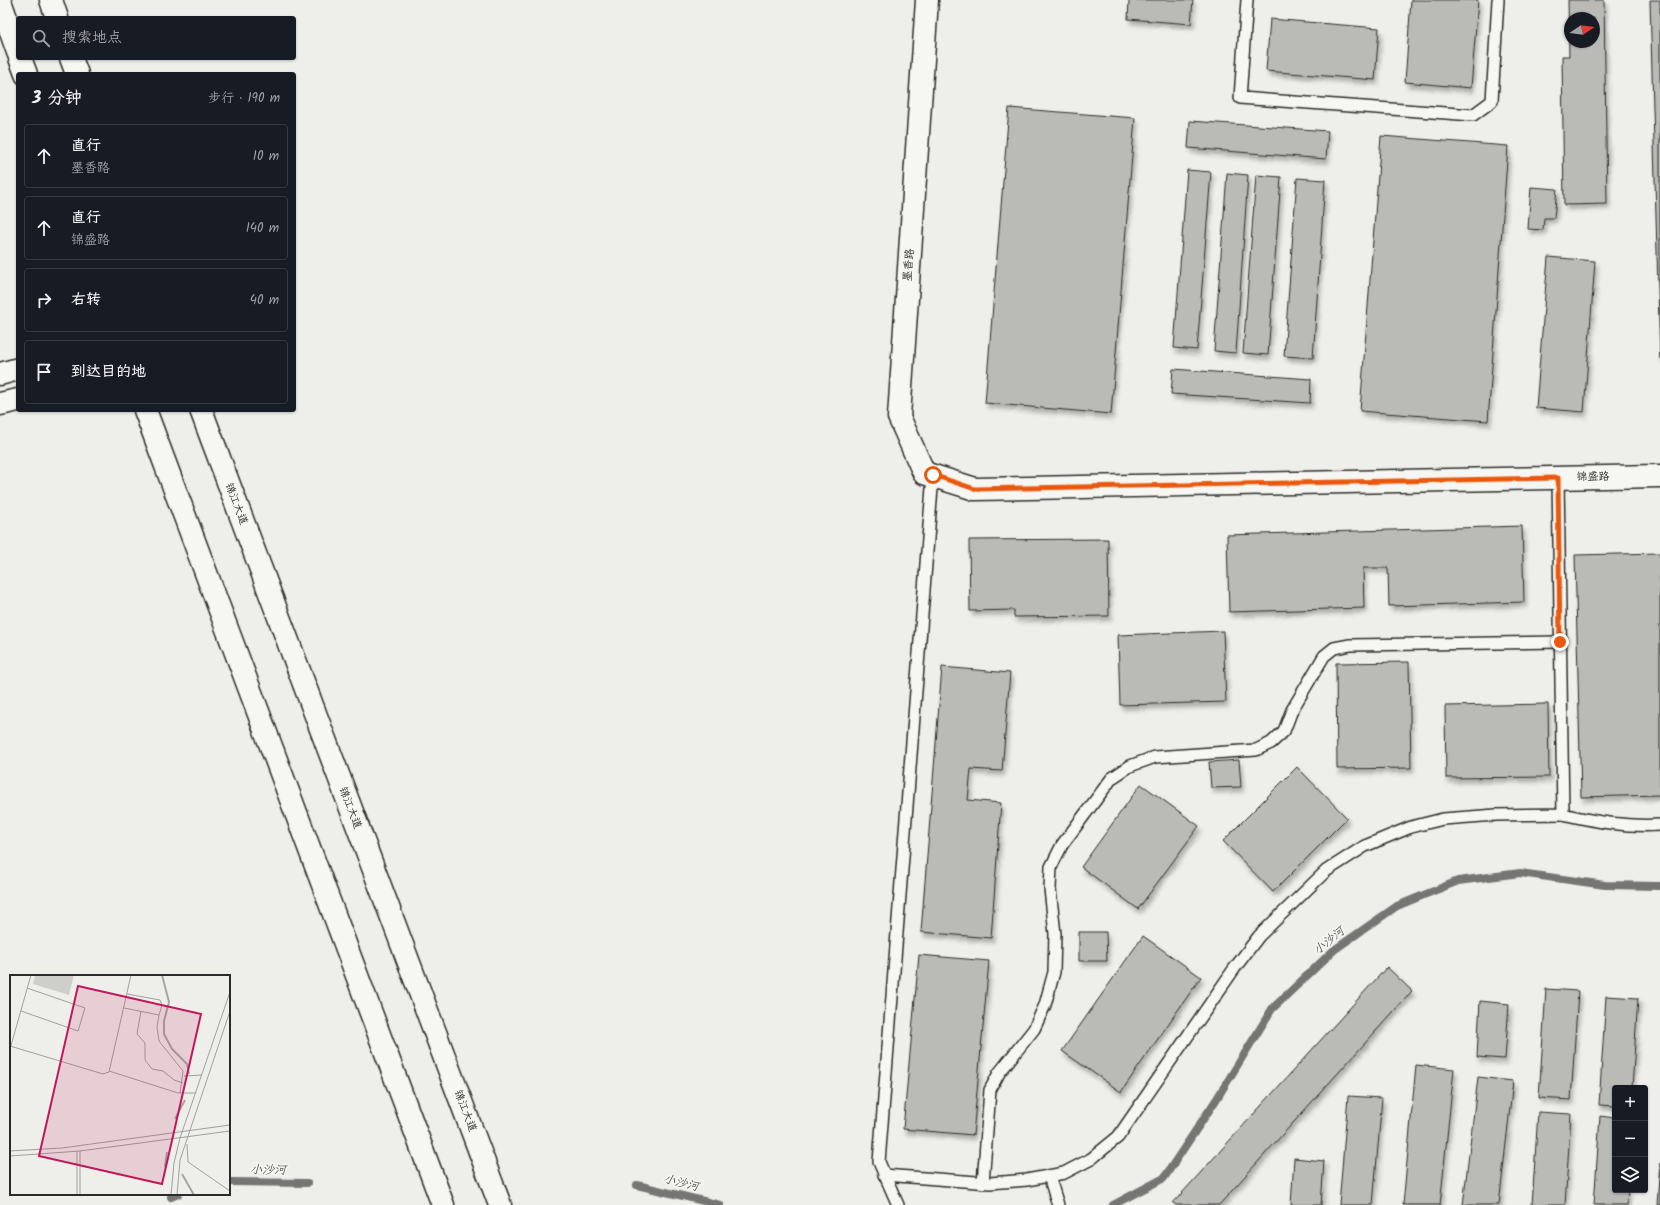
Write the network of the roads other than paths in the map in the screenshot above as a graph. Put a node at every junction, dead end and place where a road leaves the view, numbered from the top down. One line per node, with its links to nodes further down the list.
1 (51, 0): 6 (main road)
2 (927, 0): 18 (main road, 墨香路)
3 (1247, 0): 4 (lane)
4 (1498, 0)
5 (0, 1): 7 (main road)
6 (56, 16)
7 (16, 46)
8 (21, 60): 10 (main road)
9 (72, 60): 11 (main road)
10 (25, 72)
11 (76, 72)
12 (16, 370): 13 (main road)
13 (0, 374)
14 (16, 400): 15 (main road)
15 (0, 404)
16 (146, 412): 28 (main road)
17 (202, 412): 29 (main road, 锦江大道)
18 (933, 475): 21 (main road, 墨香路); 25 (lane)
19 (1660, 476): 20 (main road, 锦盛路)
20 (1558, 478): 21 (main road, 锦盛路); 22 (lane)
21 (975, 489)
22 (1560, 642): 23 (lane); 27 (lane)
23 (1563, 814): 24 (lane); 26 (lane)
24 (1660, 825)
25 (884, 1175): 27 (lane); 30 (lane)
26 (1049, 1176): 27 (lane); 31 (lane)
27 (983, 1183)
28 (443, 1205)
29 (500, 1205)
30 (898, 1205)
31 (1058, 1205)

